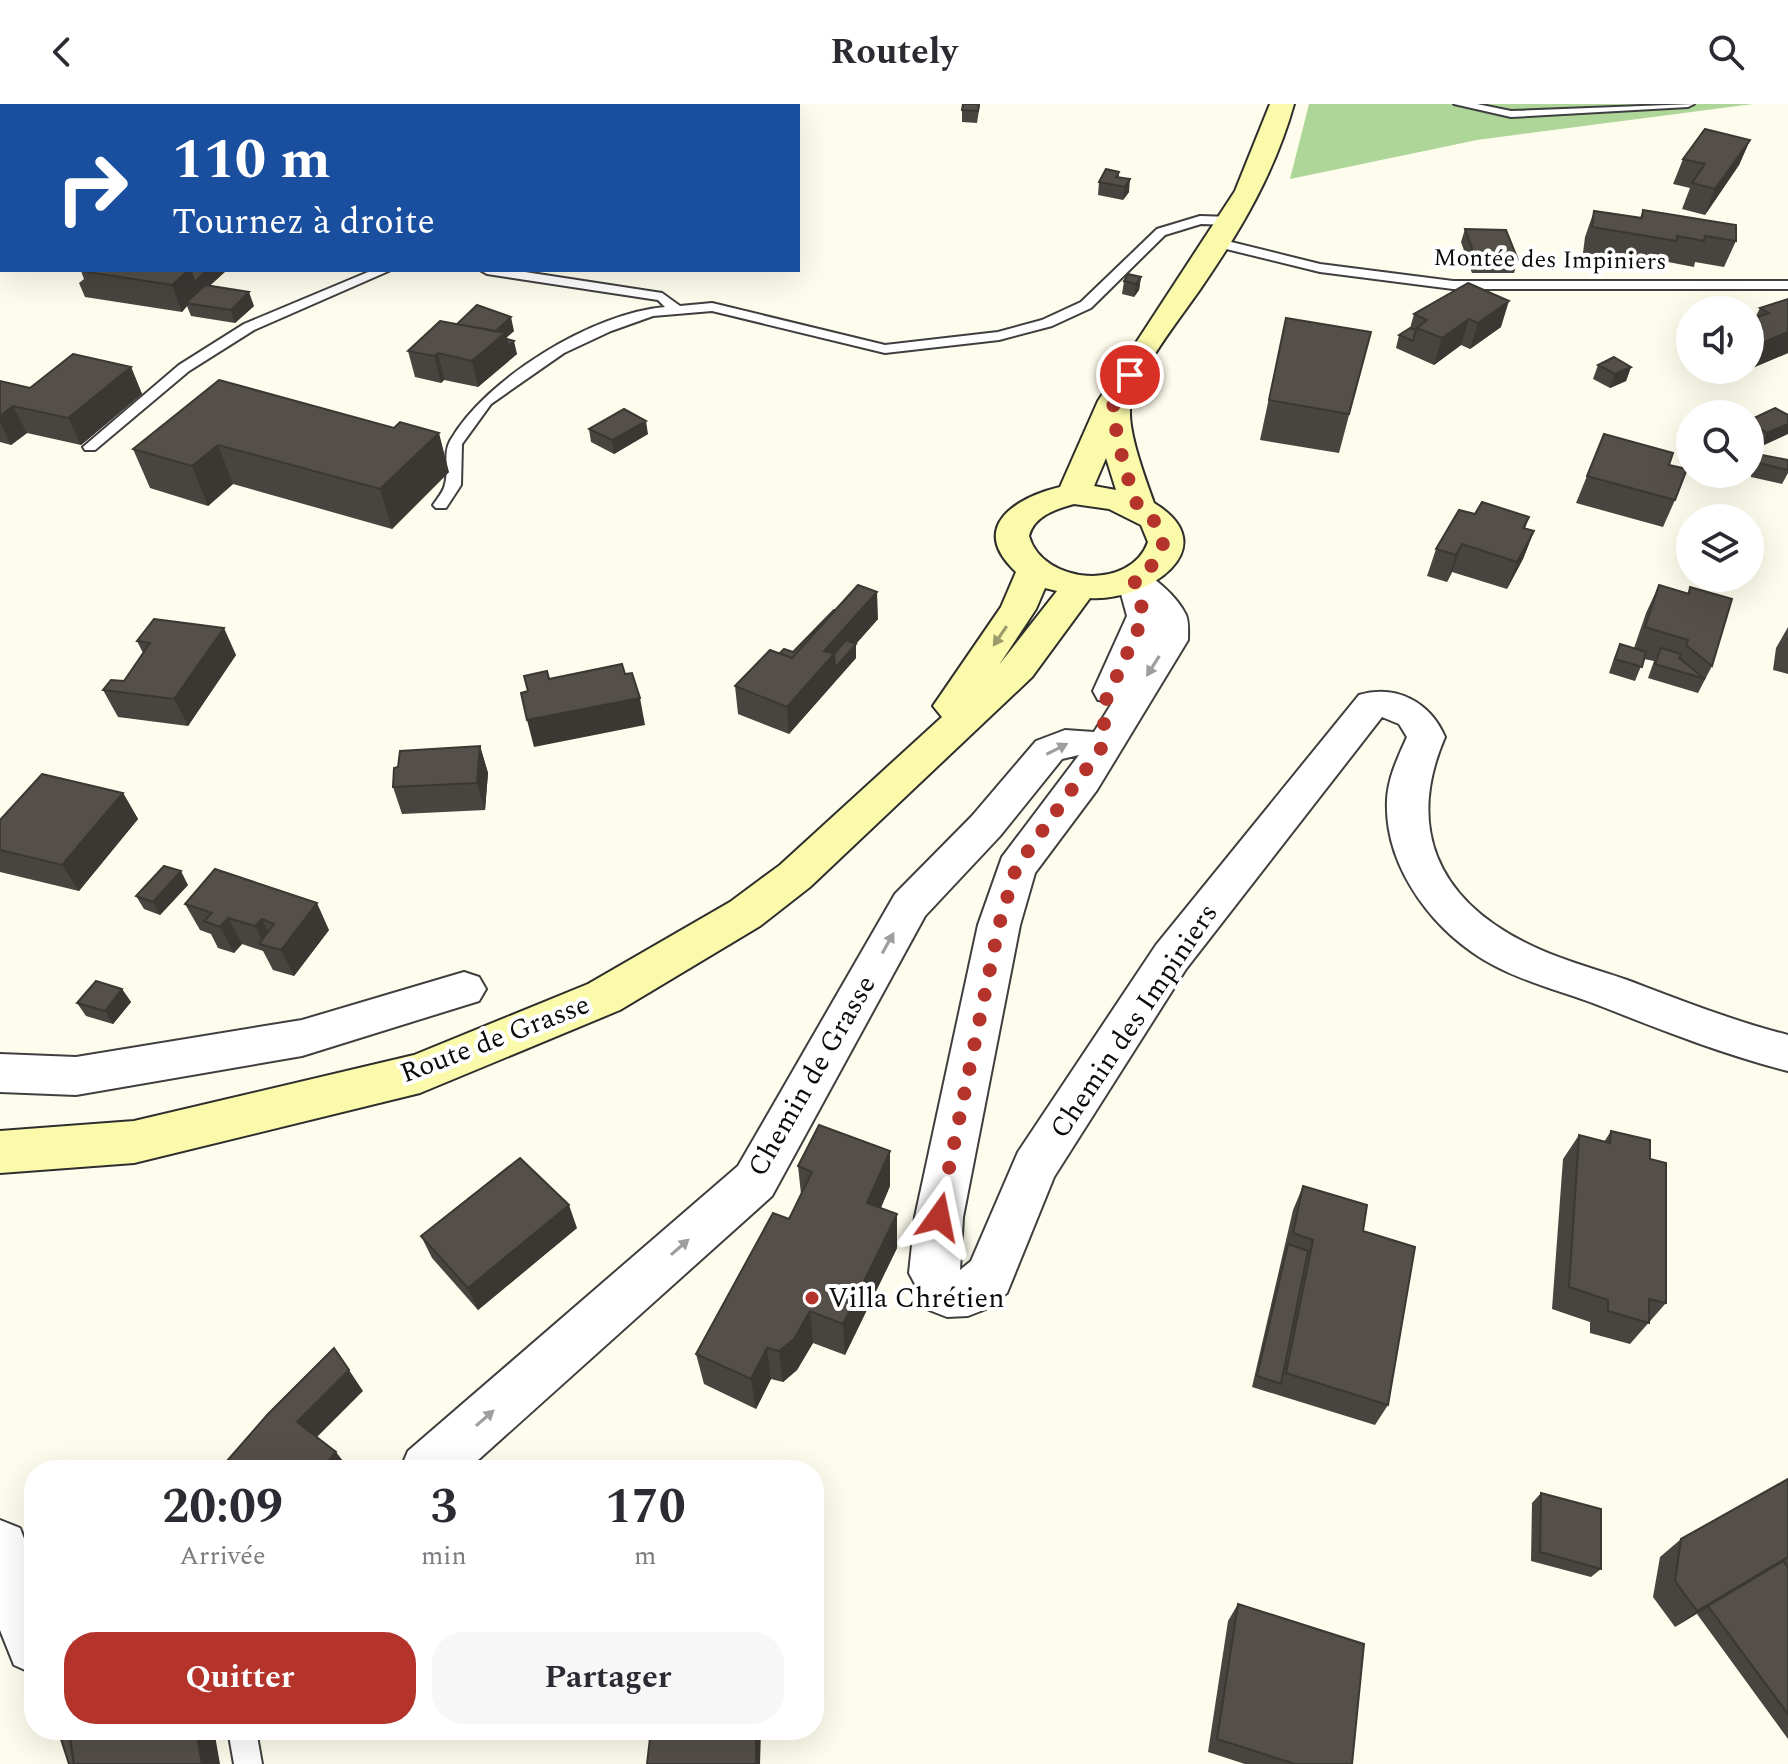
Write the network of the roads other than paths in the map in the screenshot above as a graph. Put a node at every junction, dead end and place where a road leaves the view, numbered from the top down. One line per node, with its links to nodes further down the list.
1 (1282, 104): 4 (main road)
2 (1460, 104): 3 (lane)
3 (1688, 104)
4 (1226, 232): 7 (lane, Montée des Impiniers); 8 (lane, Montée des Impiniers); 9 (main road)
5 (379, 272): 10 (lane)
6 (500, 272): 8 (lane)
7 (1788, 285)
8 (675, 308): 12 (lane)
9 (1114, 401): 11 (main road); 13 (main road)
10 (90, 447)
11 (1074, 494): 13 (main road); 14 (main road)
12 (441, 505)
13 (1138, 507): 15 (main road)
14 (1035, 570): 16 (main road); 18 (main road, Route de Grasse, one-way to 18)
15 (1134, 579): 16 (main road); 17 (street)
16 (1081, 585): 18 (main road, Route de Grasse)
17 (1102, 747): 20 (street, Chemin des Impiniers); 23 (street, Chemin de Grasse, one-way to 17)
18 (918, 763): 22 (main road, Route de Grasse)
19 (464, 989): 21 (street, Route de Grasse)
20 (1788, 1053)
21 (0, 1073)
22 (0, 1152)
23 (438, 1460)
24 (0, 1548): 25 (street)
25 (24, 1616)
26 (244, 1740): 27 (lane)
27 (248, 1764)

